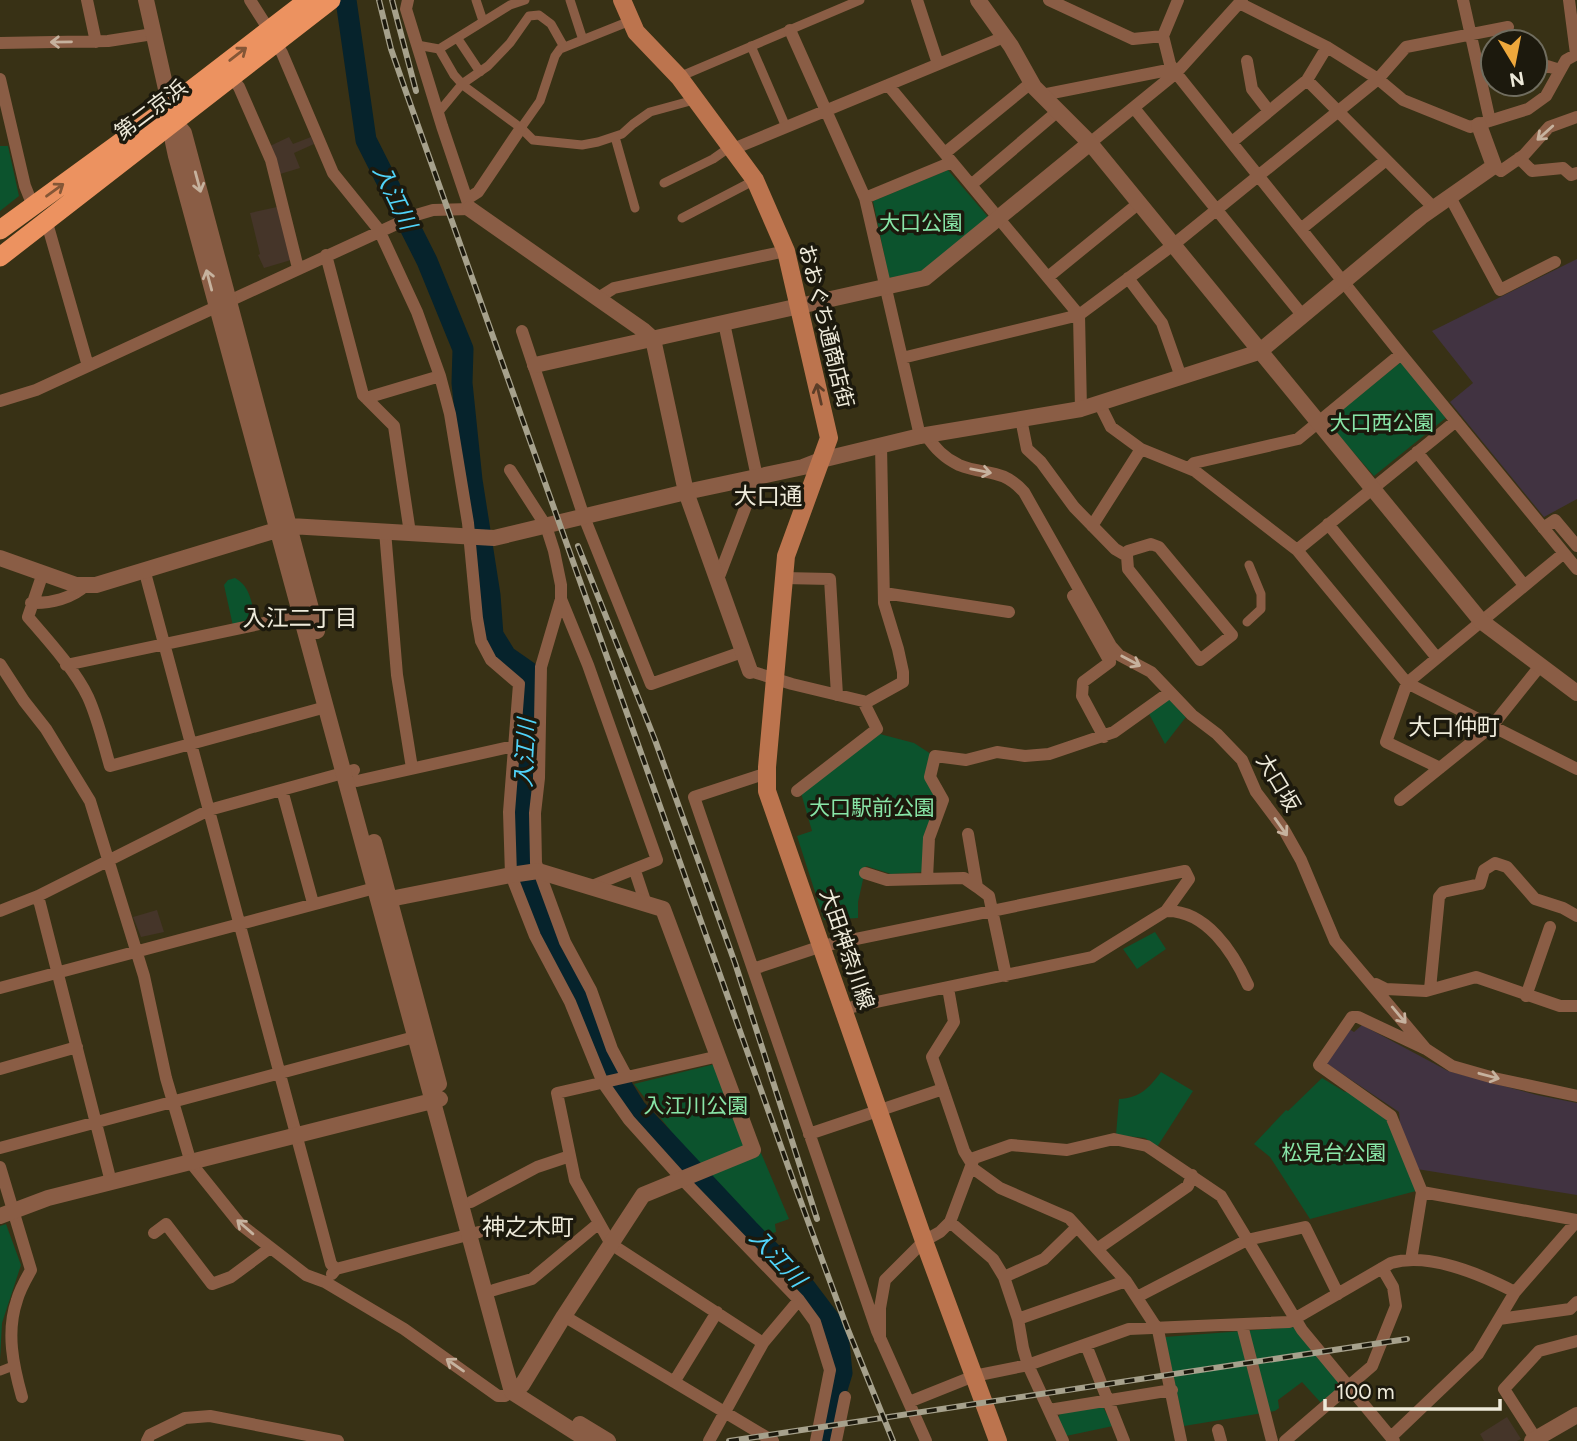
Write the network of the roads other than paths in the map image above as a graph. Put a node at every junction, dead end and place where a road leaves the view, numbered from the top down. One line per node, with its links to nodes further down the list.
1 (86, 0): 30 (street)
2 (146, 0): 23 (street)
3 (250, 0): 24 (street)
4 (307, 0): 24 (highway, 第二京浜)
5 (331, 0): 24 (highway, 第二京浜)
6 (408, 0): 32 (street)
7 (476, 0): 19 (street)
8 (525, 0): 19 (street)
9 (570, 0): 29 (street)
10 (622, 0): 20 (main road, おおぐち通商店街)
11 (860, 0): 22 (street)
12 (916, 0): 40 (street)
13 (978, 0): 27 (street)
14 (1049, 0): 25 (street)
15 (1178, 0): 25 (street)
16 (1463, 0): 26 (street)
17 (1569, 0): 37 (street)
18 (1240, 1): 35 (street); 43 (street)
19 (483, 21): 28 (street)
20 (630, 21): 29 (street); 45 (main road, おおぐち通商店街)
21 (1508, 27): 26 (street)
22 (790, 30): 33 (street); 57 (street)
23 (153, 34): 30 (street); 61 (street)
24 (272, 36): 46 (highway, 第二京浜); 61 (highway, 第二京浜, one-way to 24); 93 (street)
25 (1163, 36): 43 (street)
26 (1471, 36): 38 (street); 48 (street)
27 (1004, 37): 40 (street); 52 (street)
28 (458, 39): 36 (street); 44 (street)
29 (583, 40): 34 (street)
30 (96, 41): 31 (street, one-way to 31)
31 (0, 43)
32 (417, 45): 36 (street); 62 (street)
33 (751, 46): 45 (street); 65 (street)
34 (564, 47): 44 (street); 66 (street)
35 (1327, 47): 48 (street); 49 (street)
36 (439, 49): 50 (street)
37 (1576, 54): 42 (street)
38 (1479, 60)
39 (1247, 61): 59 (street)
40 (937, 64): 51 (street)
41 (1549, 67): 42 (street)
42 (1560, 70): 64 (street)
43 (1175, 71): 52 (street); 56 (street); 68 (street)
44 (480, 72): 50 (street)
45 (679, 77): 54 (main road, おおぐち通商店街)
46 (232, 78): 61 (highway, 第二京浜); 99 (street)
47 (0, 79): 55 (street)
48 (1378, 79): 60 (street); 64 (street)
49 (1307, 80): 59 (street); 60 (street)
50 (462, 84): 62 (street); 66 (street)
51 (888, 85): 57 (street); 71 (street)
52 (1037, 89): 58 (street); 71 (street)
53 (1486, 98): 64 (street)
54 (694, 100): 67 (street); 70 (main road, おおぐち通商店街)
55 (3, 107): 84 (street)
56 (1134, 108): 69 (street); 87 (street)
57 (826, 111): 65 (street); 81 (street)
58 (1058, 111): 69 (street); 79 (street)
59 (1269, 111): 68 (street)
60 (1337, 112): 73 (street); 76 (street)
61 (171, 113): 84 (highway, 第二京浜, one-way to 61); 90 (highway, 第二京浜); 105 (street)
62 (438, 113): 83 (street)
63 (1577, 117): 72 (street, one-way to 72)
64 (1485, 123): 74 (street)
65 (786, 127): 70 (street)
66 (521, 128): 67 (street); 83 (street)
67 (615, 137): 85 (street)
68 (1232, 142): 76 (street)
69 (1090, 143): 82 (street); 89 (street)
70 (732, 148): 77 (main road, おおぐち通商店街); 78 (street)
71 (948, 158): 79 (street); 81 (street)
72 (1519, 158): 74 (street); 75 (street)
73 (1386, 160): 86 (street); 91 (street)
74 (1494, 166): 80 (street)
75 (1577, 173)
76 (1259, 175): 87 (street); 91 (street)
77 (755, 180): 88 (street); 95 (main road, おおぐち通商店街)
78 (664, 183)
79 (971, 185): 89 (street)
80 (1450, 197): 86 (street); 98 (street)
81 (865, 198): 103 (street)
82 (1139, 203): 94 (street); 100 (street)
83 (469, 204): 93 (street); 104 (street)
84 (33, 206): 92 (highway, 第二京浜)
85 (635, 208)
86 (1434, 208): 102 (street)
87 (1217, 209): 94 (street); 108 (street)
88 (682, 218)
89 (998, 218): 100 (street); 103 (street)
90 (47, 223): 97 (highway, 第二京浜); 116 (street)
91 (1301, 229): 102 (street)
92 (0, 230)
93 (379, 230): 96 (street); 117 (street)
94 (1173, 245): 101 (street); 112 (street)
95 (786, 251): 104 (street); 106 (main road, おおぐち通商店街)
96 (326, 255): 99 (street); 119 (street)
97 (0, 257)
98 (1555, 262)
99 (298, 268): 105 (street)
100 (1048, 278): 107 (street)
101 (1128, 278): 107 (street); 118 (street)
102 (1343, 282): 108 (street); 113 (street)
103 (886, 287): 106 (street); 114 (street)
104 (598, 298): 111 (street)
105 (223, 305): 116 (street); 140 (street)
106 (799, 306): 109 (street); 130 (main road, おおぐち通商店街, one-way to 106)
107 (1079, 315): 114 (street); 122 (street)
108 (1303, 316): 112 (street)
109 (724, 323): 111 (street); 133 (street)
110 (522, 331): 115 (street)
111 (653, 339): 115 (street); 135 (street)
112 (1259, 352): 118 (street); 125 (street)
113 (1401, 354): 124 (street); 125 (street)
114 (902, 358): 126 (street)
115 (535, 365): 136 (street)
116 (88, 366): 120 (street)
117 (440, 376): 119 (street); 144 (street)
118 (1181, 377): 121 (street)
119 (366, 398): 143 (street)
120 (0, 401)
121 (1099, 403): 122 (street); 128 (street)
122 (1081, 409): 123 (street)
123 (1021, 419): 126 (street); 139 (street)
124 (1456, 421): 129 (street); 141 (street)
125 (1318, 422): 131 (street); 134 (street)
126 (923, 436): 127 (street); 158 (street, 大口坂, one-way to 158)
127 (881, 445): 130 (street); 159 (street)
128 (1141, 449): 131 (street); 139 (street)
129 (1417, 452): 134 (street); 157 (street)
130 (821, 460): 133 (street); 155 (main road, 大田神奈川線)
131 (1189, 468): 146 (street)
132 (510, 470): 138 (street)
133 (757, 477): 135 (street); 154 (street)
134 (1372, 488): 137 (street); 164 (street)
135 (686, 492): 136 (street); 154 (street)
136 (584, 517): 138 (street); 167 (street)
137 (1328, 524): 146 (street); 168 (street)
138 (546, 526): 144 (street); 160 (street)
139 (1092, 526): 148 (street)
140 (284, 527): 142 (street); 151 (street); 163 (street); 188 (street)
141 (1543, 528): 145 (street); 147 (street)
142 (385, 531): 143 (street); 184 (street)
143 (410, 533): 144 (street)
144 (478, 537): 183 (street)
145 (1577, 546)
146 (1297, 550): 174 (street)
147 (1564, 552): 152 (street); 157 (street)
148 (1127, 556): 148 (street)
149 (0, 558): 153 (street)
150 (1249, 565): 165 (street)
151 (144, 569): 156 (street); 166 (street)
152 (1577, 569)
153 (43, 573): 156 (street); 161 (street)
154 (716, 577): 167 (street)
155 (784, 578): 173 (main road, 大田神奈川線); 177 (street)
156 (86, 585): 161 (street)
157 (1524, 585): 164 (street)
158 (1080, 592): 175 (street, 大口坂, one-way to 175); 181 (street)
159 (884, 593): 162 (street); 178 (street)
160 (561, 599): 195 (street); 196 (street)
161 (32, 603): 170 (street)
162 (1009, 612)
163 (302, 615): 166 (street); 179 (street)
164 (1481, 621): 168 (street); 171 (street)
165 (1247, 622)
166 (164, 645): 170 (street); 182 (street)
167 (742, 652): 172 (street)
168 (1437, 658): 174 (street)
169 (0, 664): 194 (street)
170 (66, 665): 182 (street)
171 (1540, 666): 176 (street); 180 (street)
172 (750, 671): 173 (street)
173 (775, 679): 177 (street); 187 (main road, 大田神奈川線)
174 (1407, 682): 180 (street); 185 (street)
175 (1170, 692): 181 (street); 218 (street, 大口坂, one-way to 218)
176 (1577, 692)
177 (837, 695): 178 (street)
178 (863, 701): 190 (street)
179 (326, 707): 182 (street); 188 (street)
180 (1492, 726): 185 (street); 186 (street)
181 (1104, 737): 199 (street)
182 (191, 743): 192 (street)
183 (514, 746): 184 (street); 198 (street)
184 (412, 768): 188 (street)
185 (1440, 768): 191 (street)
186 (1577, 769)
187 (767, 773): 213 (main road, 大田神奈川線); 215 (street)
188 (352, 775): 189 (street); 202 (street); 204 (street)
189 (282, 790): 192 (street); 205 (street)
190 (797, 791)
191 (1400, 800)
192 (209, 810): 194 (street); 211 (street)
193 (968, 834): 201 (street)
194 (110, 858): 203 (street); 214 (street)
195 (538, 871): 198 (street); 200 (street); 232 (street)
196 (635, 871): 200 (street); 206 (street)
197 (865, 873): 199 (street)
198 (513, 874): 204 (street); 233 (street)
199 (927, 878): 201 (street)
200 (592, 886): 206 (street)
201 (977, 887): 208 (street)
202 (375, 888): 204 (street); 205 (street); 226 (street)
203 (37, 896): 207 (street); 216 (street)
204 (390, 899): 226 (street)
205 (313, 903): 211 (street)
206 (646, 904): 229 (street)
207 (0, 911)
208 (993, 911): 209 (street); 213 (street); 217 (street)
209 (1166, 911): 217 (street); 219 (street)
210 (1577, 916): 222 (street)
211 (239, 923): 214 (street); 231 (street)
212 (1550, 928): 223 (street)
213 (821, 946): 215 (street); 225 (main road, 大田神奈川線)
214 (137, 950): 216 (street); 237 (street)
215 (753, 969): 240 (street)
216 (58, 972): 220 (street); 227 (street)
217 (1006, 976): 221 (street)
218 (1371, 982): 222 (street); 228 (street, 大口坂, one-way to 228)
219 (1248, 985)
220 (0, 988)
221 (948, 988): 225 (street); 234 (street)
222 (1430, 989): 223 (street)
223 (1526, 996): 224 (street)
224 (1577, 1006)
225 (844, 1009): 238 (main road, 大田神奈川線)
226 (421, 1035): 231 (street); 236 (street)
227 (77, 1046): 230 (street); 239 (street)
228 (1426, 1049): 235 (street, 大口坂, one-way to 235); 250 (street)
229 (719, 1056): 232 (street); 248 (street)
230 (0, 1069)
231 (280, 1073): 237 (street); 241 (street)
232 (627, 1077): 233 (street)
233 (605, 1082): 243 (street); 248 (street)
234 (943, 1089): 238 (street); 245 (street)
235 (1577, 1096)
236 (437, 1099): 241 (street); 251 (street); 258 (street)
237 (173, 1101): 239 (street); 244 (street)
238 (878, 1110): 240 (street); 260 (main road, 大田神奈川線)
239 (96, 1122): 242 (street); 249 (street)
240 (809, 1134): 283 (street)
241 (297, 1136): 244 (street); 266 (street)
242 (0, 1148)
243 (570, 1156): 251 (street); 255 (street)
244 (191, 1163): 249 (street); 262 (street, one-way to 244)
245 (972, 1166): 247 (street); 254 (street); 256 (street)
246 (0, 1167): 252 (street)
247 (1192, 1175): 259 (street); 263 (street)
248 (683, 1179): 261 (street); 274 (street)
249 (111, 1182): 252 (street)
250 (1422, 1192): 253 (street); 264 (street)
251 (471, 1202): 258 (street)
252 (6, 1213): 288 (street)
253 (1577, 1221): 271 (street)
254 (950, 1222): 260 (street); 267 (street)
255 (599, 1223): 261 (street); 270 (street)
256 (1077, 1227): 263 (street); 267 (street)
257 (154, 1233): 262 (street)
258 (474, 1234): 266 (street); 270 (street); 293 (street)
259 (1247, 1240): 272 (street); 273 (street); 278 (street)
260 (924, 1241): 283 (street); 290 (main road, 大田神奈川線)
261 (611, 1244): 276 (street); 277 (street)
262 (270, 1248): 269 (street)
263 (1097, 1249): 268 (street)
264 (1411, 1260): 265 (street); 271 (street)
265 (1382, 1268): 272 (street); 292 (street)
266 (336, 1269): 269 (street)
267 (1004, 1277): 279 (street)
268 (1126, 1281): 273 (street); 279 (street)
269 (326, 1282): 293 (street, one-way to 269)
270 (494, 1290): 293 (street)
271 (1515, 1292): 281 (street)
272 (1338, 1294): 278 (street)
273 (1137, 1297): 282 (street)
274 (799, 1300): 285 (street); 310 (street)
275 (1577, 1302): 281 (street)
276 (716, 1312): 285 (street); 291 (street)
277 (564, 1316): 291 (street); 293 (street)
278 (1295, 1318): 280 (street); 292 (street)
279 (1018, 1319): 287 (street)
280 (1242, 1325): 282 (street); 317 (street)
281 (1496, 1326): 302 (street)
282 (1158, 1330): 286 (street); 294 (street)
283 (880, 1339): 298 (street)
284 (1577, 1341): 303 (street)
285 (763, 1342): 300 (street)
286 (1086, 1345): 287 (street); 297 (street)
287 (1028, 1365): 290 (street); 299 (street)
288 (13, 1366): 289 (street); 295 (street)
289 (0, 1371)
290 (974, 1376): 298 (street); 313 (main road, 大田神奈川線)
291 (674, 1382): 300 (street)
292 (1348, 1387): 302 (street); 318 (street)
293 (517, 1388): 306 (street); 307 (street)
294 (1172, 1390): 297 (street); 316 (street)
295 (22, 1397)
296 (845, 1397): 311 (street)
297 (1109, 1400): 299 (street); 315 (street)
298 (909, 1402): 312 (street)
299 (1049, 1410): 314 (street)
300 (725, 1413): 308 (street); 309 (street)
301 (1577, 1415): 303 (street)
302 (1392, 1439)
303 (1539, 1439)
304 (146, 1441): 305 (street)
305 (338, 1441)
306 (589, 1441)
307 (608, 1441)
308 (709, 1441)
309 (773, 1441)
310 (816, 1441)
311 (836, 1441)
312 (926, 1441)
313 (998, 1441)
314 (1063, 1441)
315 (1124, 1441)
316 (1181, 1441)
317 (1272, 1441)
318 (1285, 1441)

